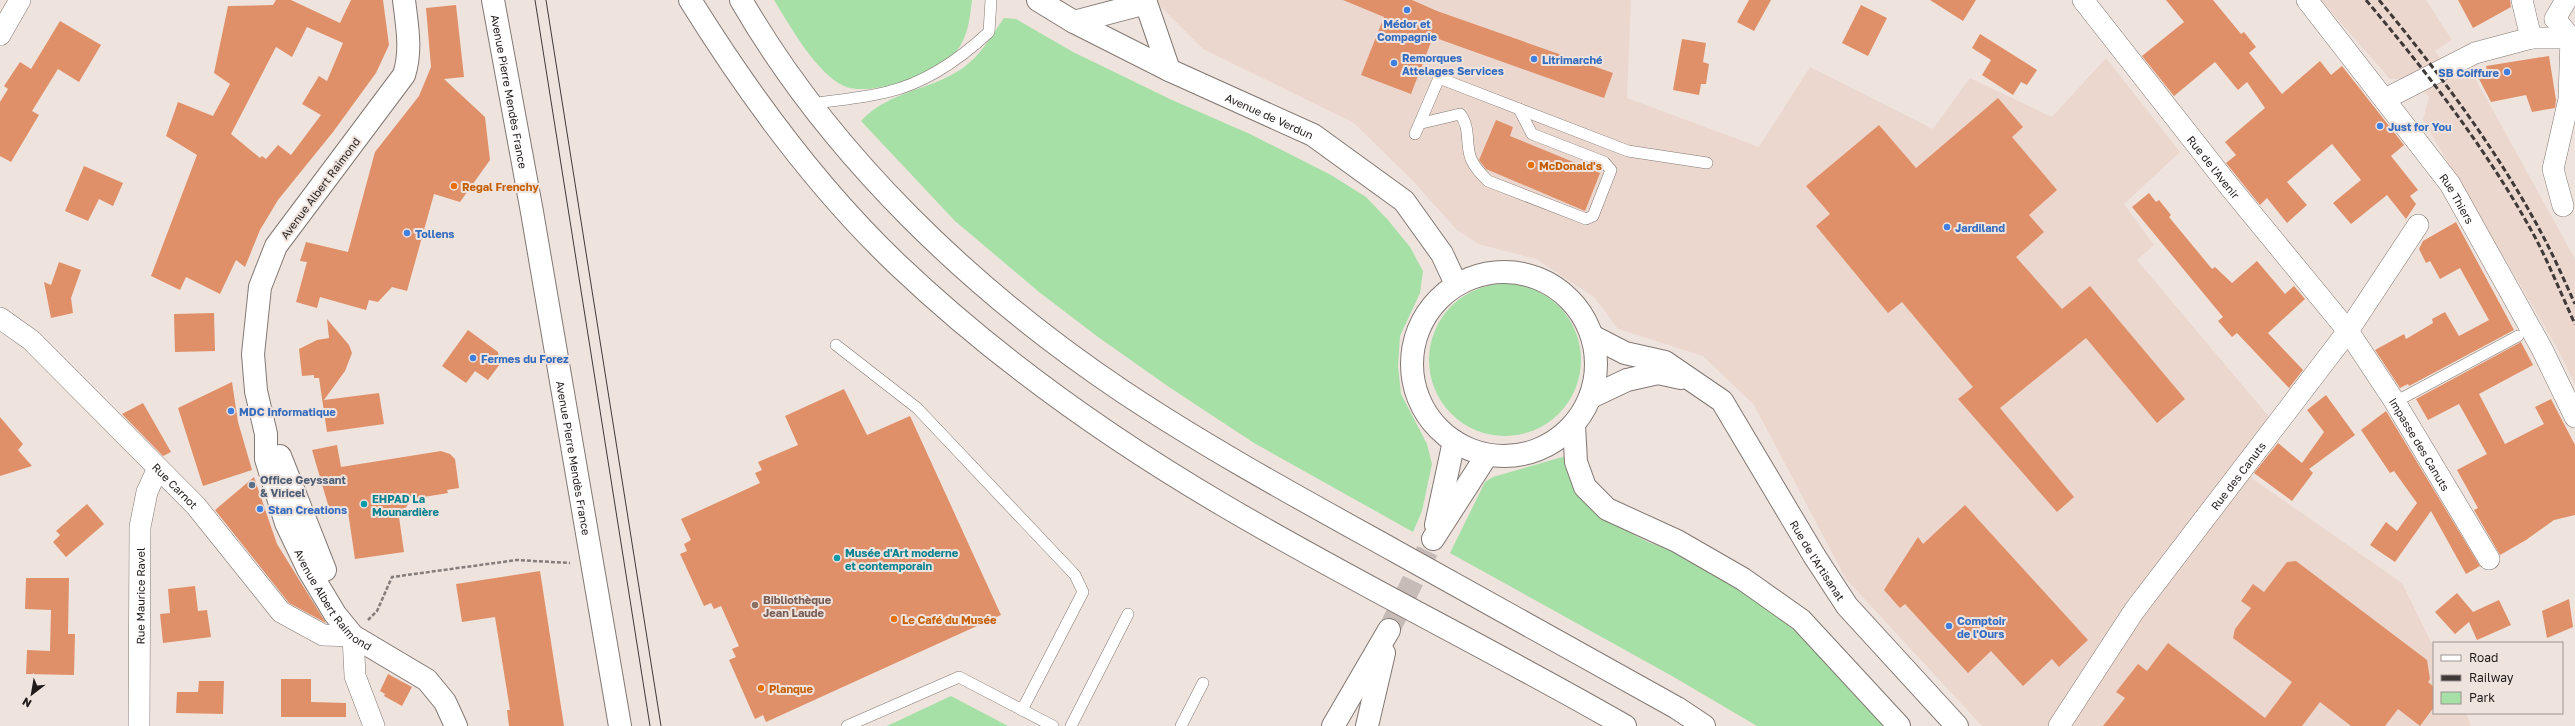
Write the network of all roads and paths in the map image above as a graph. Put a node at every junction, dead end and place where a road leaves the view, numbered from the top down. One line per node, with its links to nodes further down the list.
1 (20, 0): 14 (street)
2 (404, 0): 43 (main road, Avenue Albert Raimond)
3 (493, 0): 41 (main road, Avenue Pierre Mendès France)
4 (690, 0): 57 (main road)
5 (741, 0): 19 (main road)
6 (991, 0): 19 (lane)
7 (1038, 0): 13 (main road, Avenue de Verdun)
8 (2083, 0): 28 (street, Rue de l'Avenir)
9 (2307, 0): 18 (street, Rue Thiers)
10 (2522, 0): 15 (street)
11 (2566, 0): 16 (street)
12 (1147, 2): 13 (main road); 17 (main road)
13 (1074, 22): 17 (main road, Avenue de Verdun)
14 (0, 35)
15 (2531, 38): 16 (street); 18 (street)
16 (2573, 38): 24 (street)
17 (1169, 70): 26 (main road, Avenue de Verdun)
18 (2385, 99): 35 (street, Rue Thiers)
19 (811, 104): 58 (main road)
20 (1519, 109): 21 (lane); 21 (lane); 23 (lane)
21 (1422, 122): 22 (lane)
22 (1415, 134)
23 (1707, 163)
24 (2563, 206)
25 (2418, 225): 28 (street, Rue des Canuts)
26 (1456, 284): 29 (main road); 37 (main road)
27 (0, 318): 39 (street, Rue Carnot)
28 (2348, 331): 34 (street, Impasse des Canuts); 61 (street, Rue des Canuts)
29 (1592, 336): 32 (main road, Rue de l'Artisanat); 33 (main road)
30 (2518, 336): 34 (lane)
31 (836, 345): 45 (lane)
32 (1698, 382): 33 (main road, Rue de l'Artisanat); 60 (main road, Rue de l'Artisanat)
33 (1591, 397): 36 (main road)
34 (2395, 402): 40 (street, Impasse des Canuts)
35 (2575, 417)
36 (1574, 425): 38 (main road); 59 (main road)
37 (1454, 442): 38 (main road); 38 (main road)
38 (1487, 455)
39 (158, 468): 43 (street, Rue Carnot); 46 (street, Rue Maurice Ravel)
40 (2489, 559)
41 (592, 564): 43 (path); 50 (main road, Avenue Pierre Mendès France)
42 (1128, 614): 53 (lane)
43 (358, 630): 47 (street); 48 (main road, Avenue Albert Raimond); 49 (main road, Avenue Albert Raimond)
44 (1203, 683): 54 (lane)
45 (1022, 710): 51 (lane); 52 (lane)
46 (139, 726)
47 (374, 726)
48 (456, 726)
49 (471, 726)
50 (620, 726)
51 (847, 726)
52 (1053, 726)
53 (1071, 726)
54 (1181, 726)
55 (1334, 726): 56 (main road)
56 (1368, 726)
57 (1626, 726)
58 (1704, 726)
59 (1899, 726)
60 (1957, 726)
61 (2059, 726)

